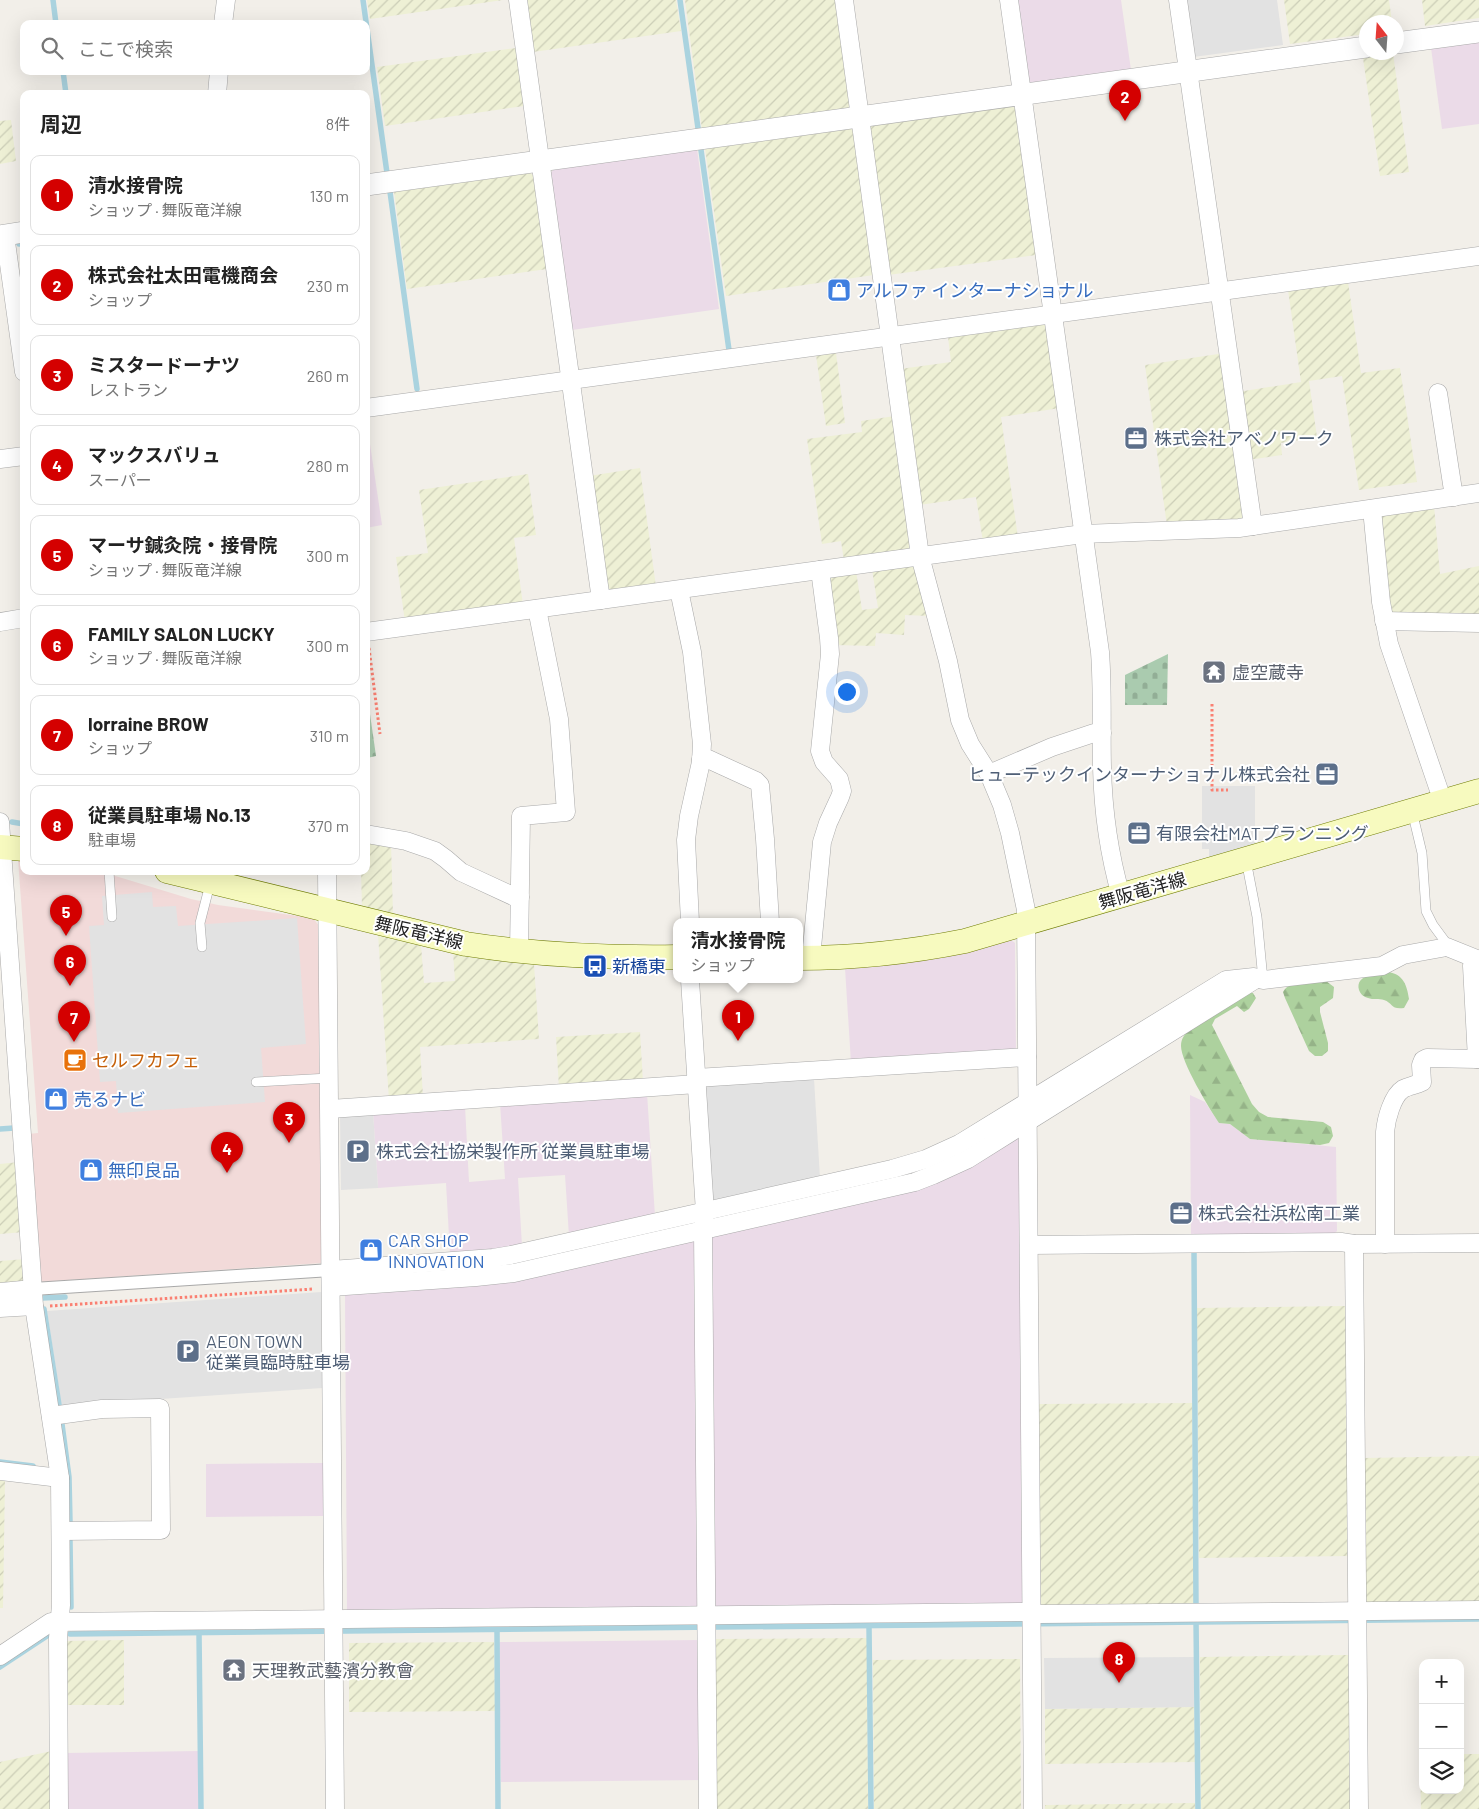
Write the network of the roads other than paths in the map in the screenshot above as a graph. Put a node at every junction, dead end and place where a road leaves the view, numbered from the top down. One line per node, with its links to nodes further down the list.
1 (226, 0): 6 (street)
2 (518, 0): 15 (street)
3 (844, 0): 14 (street)
4 (1009, 0): 13 (street)
5 (1178, 0): 10 (street)
6 (224, 20)
7 (1479, 32): 8 (street)
8 (1404, 42)
9 (1359, 48): 10 (street)
10 (1188, 72): 13 (street); 19 (street)
11 (219, 75): 12 (street)
12 (217, 90)
13 (1022, 95): 14 (street); 20 (street)
14 (860, 117): 15 (street); 22 (street)
15 (540, 161): 16 (street); 23 (street)
16 (370, 184)
17 (9, 234): 21 (street)
18 (1479, 256): 19 (street)
19 (1219, 292): 20 (street); 31 (street)
20 (1053, 314): 22 (street); 32 (street)
21 (20, 335)
22 (890, 337): 23 (street); 33 (street)
23 (570, 381): 25 (street); 36 (street)
24 (1438, 393): 29 (street)
25 (370, 407)
26 (20, 456): 27 (street)
27 (0, 459)
28 (1479, 493): 29 (street)
29 (1454, 497): 30 (street)
30 (1372, 509): 31 (street); 39 (street)
31 (1253, 526): 32 (street)
32 (1083, 534): 33 (street); 43 (street)
33 (920, 556): 34 (street); 45 (street)
34 (820, 570): 35 (street); 68 (street)
35 (680, 590): 36 (street); 44 (street)
36 (601, 600): 37 (street)
37 (537, 609): 42 (street); 58 (street)
38 (20, 619): 40 (street)
39 (1384, 621): 41 (street); 47 (street)
40 (0, 622)
41 (1479, 623)
42 (370, 632)
43 (1102, 733): 45 (street); 57 (street)
44 (701, 759): 61 (street); 62 (street)
45 (989, 774): 63 (street)
46 (1479, 791): 47 (main road, 舞阪竜洋線)
47 (1443, 802): 48 (main road, 舞阪竜洋線)
48 (1412, 811): 52 (main road, 舞阪竜洋線); 65 (lane)
49 (0, 822): 51 (street)
50 (370, 835): 58 (street)
51 (9, 848): 70 (street)
52 (1246, 860): 57 (main road, 舞阪竜洋線); 71 (lane)
53 (109, 875): 60 (lane)
54 (183, 875): 56 (main road, 舞阪竜洋線)
55 (327, 875): 59 (street)
56 (211, 882): 59 (main road, 舞阪竜洋線); 64 (lane)
57 (1121, 896): 63 (main road, 舞阪竜洋線)
58 (520, 897): 66 (street)
59 (328, 911): 66 (main road, 舞阪竜洋線); 75 (street)
60 (112, 917)
61 (690, 918)
62 (770, 918)
63 (1026, 924): 68 (main road, 舞阪竜洋線); 73 (street)
64 (202, 947)
65 (1447, 947): 69 (street); 71 (street)
66 (519, 952): 67 (main road, 舞阪竜洋線)
67 (673, 957)
68 (805, 958)
69 (1478, 959): 74 (street)
70 (5, 965): 90 (street)
71 (1260, 979): 78 (street); 80 (street)
72 (690, 983): 76 (street)
73 (1027, 1057): 76 (street); 78 (street)
74 (1478, 1059): 85 (street)
75 (329, 1078): 77 (lane); 79 (street)
76 (696, 1081): 79 (street); 81 (street)
77 (256, 1082)
78 (1027, 1102): 80 (street); 81 (street)
79 (330, 1109): 87 (street)
80 (1028, 1122): 82 (street); 86 (street)
81 (705, 1212): 82 (street); 87 (street)
82 (703, 1230): 88 (street); 100 (street)
83 (1479, 1243): 85 (street)
84 (1354, 1244): 85 (street); 86 (street); 97 (street)
85 (1385, 1244)
86 (1029, 1245): 98 (street)
87 (331, 1270): 88 (street); 90 (street)
88 (331, 1287): 101 (street)
89 (0, 1292): 90 (street)
90 (34, 1301): 91 (street); 92 (street)
91 (0, 1308)
92 (51, 1416): 94 (street); 95 (street)
93 (0, 1471): 94 (street)
94 (60, 1478): 95 (street)
95 (61, 1531): 99 (street)
96 (1479, 1610): 97 (street)
97 (1357, 1617): 98 (street); 107 (street)
98 (1032, 1620): 100 (street); 106 (street)
99 (60, 1622): 101 (street); 102 (street); 103 (street)
100 (706, 1623): 101 (street); 105 (street)
101 (334, 1627): 104 (street)
102 (0, 1656)
103 (59, 1809)
104 (335, 1809)
105 (708, 1809)
106 (1033, 1809)
107 (1359, 1809)

